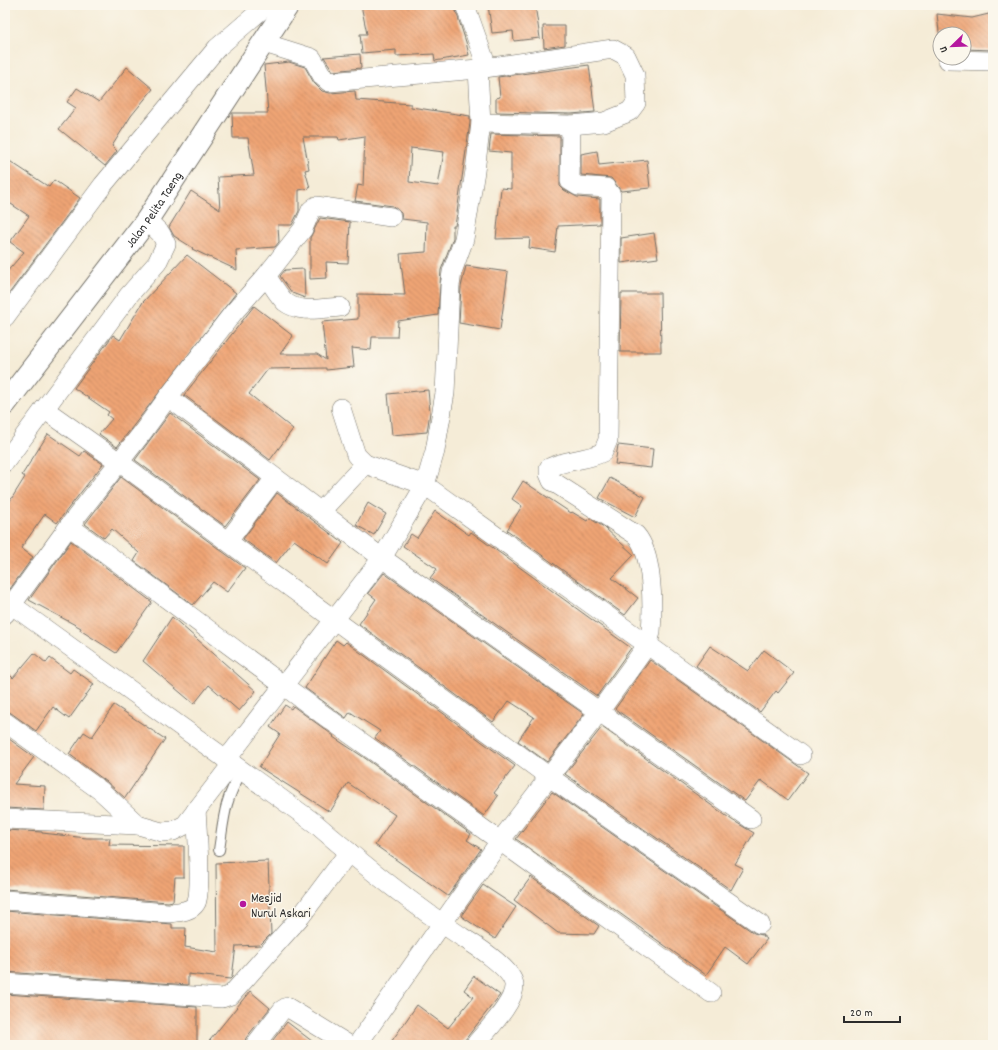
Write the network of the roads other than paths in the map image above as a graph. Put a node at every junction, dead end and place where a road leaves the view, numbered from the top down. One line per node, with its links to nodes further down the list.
1 (267, 5): 14 (street)
2 (288, 5): 4 (street, Jalan Pelita Taeng)
3 (465, 5): 7 (street)
4 (264, 43): 7 (street); 11 (street, Jalan Pelita Taeng)
5 (972, 61): 6 (street)
6 (993, 61)
7 (482, 68): 8 (street); 9 (street)
8 (481, 123): 9 (street); 23 (street)
9 (571, 124): 30 (street)
10 (391, 217): 12 (street)
11 (147, 220): 16 (street, Jalan Pelita Taeng); 18 (street)
12 (266, 276): 13 (street); 15 (street)
13 (340, 306)
14 (5, 317)
15 (168, 397): 20 (street); 22 (street)
16 (5, 404)
17 (341, 408): 21 (street)
18 (44, 409): 19 (street); 20 (street)
19 (5, 462)
20 (119, 462): 25 (street); 26 (street)
21 (365, 464): 23 (street); 24 (street)
22 (275, 478): 24 (street); 26 (street)
23 (425, 485): 27 (street); 30 (street)
24 (321, 511): 27 (street)
25 (69, 526): 28 (street); 31 (street)
26 (228, 541): 29 (street)
27 (382, 558): 29 (street); 32 (street)
28 (7, 606): 35 (street)
29 (336, 620): 31 (street); 36 (street)
30 (648, 644): 32 (street); 34 (street)
31 (284, 686): 35 (street); 41 (street)
32 (599, 712): 36 (street); 39 (street)
33 (5, 722): 40 (street)
34 (801, 755)
35 (233, 765): 37 (street); 42 (lane); 43 (street)
36 (548, 776): 41 (street); 46 (street)
37 (196, 810): 40 (street); 44 (street)
38 (5, 819): 40 (street)
39 (751, 819)
40 (138, 825)
41 (500, 841): 45 (street); 48 (street)
42 (218, 850)
43 (349, 852): 45 (street); 47 (street)
44 (5, 900)
45 (443, 924): 49 (street); 52 (street)
46 (760, 924)
47 (5, 983)
48 (711, 993)
49 (483, 1041)
50 (255, 1045): 51 (street)
51 (349, 1045)
52 (357, 1045)

